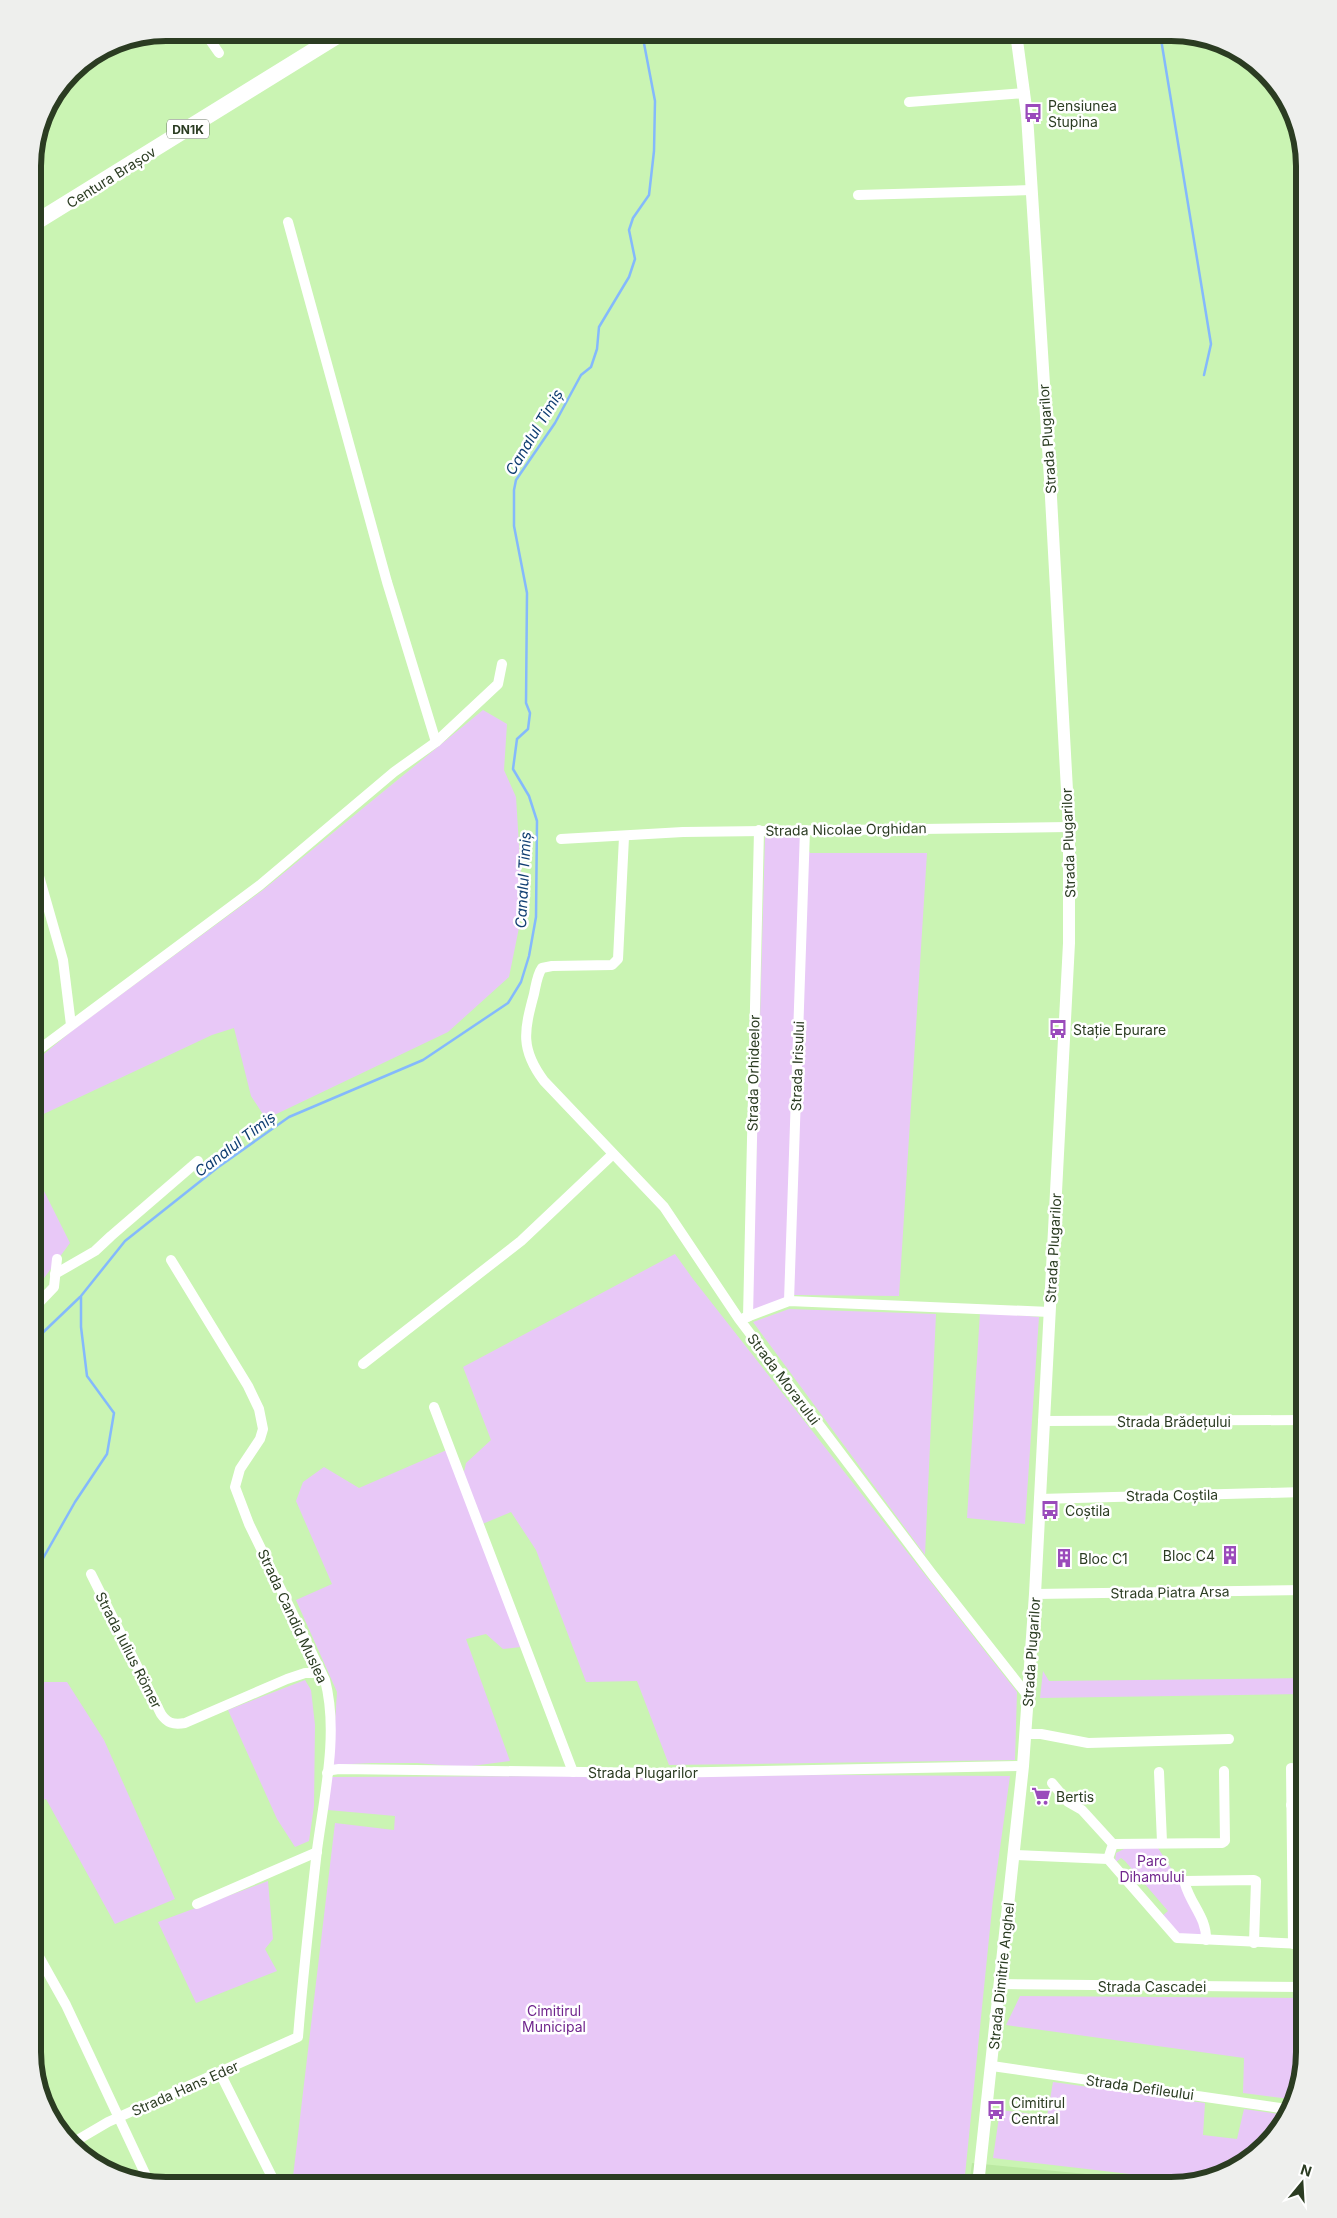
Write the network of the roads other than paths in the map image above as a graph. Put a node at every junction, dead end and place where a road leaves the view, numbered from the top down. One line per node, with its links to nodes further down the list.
1 (212, 42): 5 (street)
2 (308, 42): 10 (highway, Centura Brașov / DN1K)
3 (326, 42): 11 (highway, Centura Brașov / DN1K)
4 (1017, 42): 6 (street, Strada Plugarilor)
5 (219, 52)
6 (1025, 93): 7 (street); 8 (street, Strada Plugarilor)
7 (909, 102)
8 (1032, 190): 9 (street); 15 (street, Strada Plugarilor)
9 (858, 195)
10 (42, 206)
11 (42, 218)
12 (288, 222): 14 (street)
13 (502, 664): 14 (street)
14 (436, 742): 21 (street)
15 (1069, 827): 17 (street, Strada Nicolae Orghidan); 30 (street, Strada Plugarilor)
16 (759, 830): 17 (street, Strada Nicolae Orghidan); 18 (street, Strada Nicolae Orghidan); 31 (street, Strada Orhideelor)
17 (806, 830): 29 (street, Strada Irisului)
18 (624, 836): 19 (street, Strada Nicolae Orghidan); 23 (street, Strada Morarului)
19 (560, 839)
20 (42, 885): 21 (street)
21 (72, 1025): 22 (street)
22 (42, 1048)
23 (612, 1154): 31 (street, Strada Morarului); 32 (street)
24 (198, 1161): 27 (street)
25 (56, 1259): 27 (street)
26 (170, 1260): 41 (street, Strada Candid Muslea)
27 (55, 1274): 28 (street)
28 (41, 1300)
29 (789, 1301): 30 (street); 31 (street)
30 (1050, 1312): 35 (street, Strada Plugarilor)
31 (744, 1318): 42 (street, Strada Morarului)
32 (363, 1364)
33 (434, 1407): 48 (street)
34 (1296, 1420): 35 (street, Strada Brădețului)
35 (1044, 1421): 37 (street, Strada Plugarilor)
36 (1296, 1492): 37 (street, Strada Coștila)
37 (1039, 1499): 40 (street, Strada Plugarilor)
38 (91, 1574): 41 (street, Strada Iulius Römer)
39 (1296, 1590): 40 (street, Strada Piatra Arsa)
40 (1034, 1594): 42 (street, Strada Plugarilor)
41 (321, 1673): 50 (street, Strada Candid Muslea)
42 (1028, 1696): 43 (street, Strada Plugarilor)
43 (1026, 1734): 44 (street); 45 (street, Strada Plugarilor)
44 (1230, 1739)
45 (1023, 1766): 48 (street, Strada Plugarilor); 57 (street, Strada Dimitrie Anghel)
46 (1291, 1768): 52 (street)
47 (1224, 1771): 54 (street)
48 (573, 1772): 50 (street, Strada Plugarilor)
49 (1160, 1772): 54 (street)
50 (327, 1773): 56 (street, Strada Candid Muslea)
51 (1052, 1783): 55 (street)
52 (1291, 1805): 53 (street); 62 (street)
53 (1296, 1805)
54 (1162, 1842): 55 (street)
55 (1113, 1844): 58 (street)
56 (317, 1852): 59 (street); 67 (street, Strada Candid Muslea)
57 (1014, 1855): 58 (street); 65 (street, Strada Dimitrie Anghel)
58 (1108, 1859): 60 (street)
59 (197, 1904)
60 (1206, 1940): 61 (street); 61 (street)
61 (1254, 1942): 62 (street)
62 (1292, 1944): 63 (street)
63 (1296, 1944)
64 (41, 1962): 71 (street)
65 (1000, 1984): 66 (street, Strada Cascadei); 68 (street, Strada Dimitrie Anghel)
66 (1296, 1987)
67 (298, 2036): 69 (street, Strada Hans Eder)
68 (992, 2066): 70 (street, Strada Defileului); 75 (street, Strada Dimitrie Anghel)
69 (220, 2073): 71 (street, Strada Hans Eder); 74 (street)
70 (1282, 2108)
71 (118, 2118): 72 (street, Strada Hans Eder); 73 (street)
72 (78, 2140)
73 (145, 2174)
74 (272, 2176)
75 (979, 2177)

